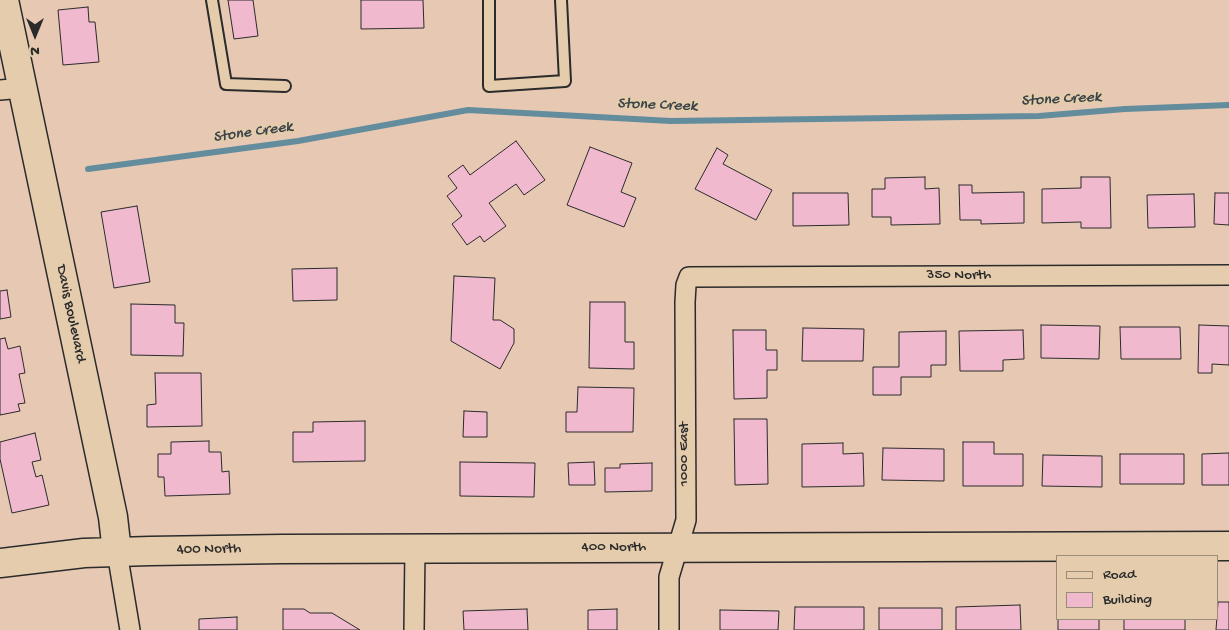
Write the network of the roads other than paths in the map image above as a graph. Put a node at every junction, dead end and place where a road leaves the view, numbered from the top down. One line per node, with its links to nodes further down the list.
1 (4, 0): 6 (main road, Davis Boulevard)
2 (212, 0): 5 (lane)
3 (489, 0): 4 (lane)
4 (561, 0)
5 (285, 86)
6 (11, 89): 12 (main road, Davis Boulevard)
7 (1229, 275): 8 (street, 350 North)
8 (689, 277): 10 (street, 1000 East)
9 (1229, 546): 10 (main road, 400 North)
10 (677, 548): 11 (main road, 400 North); 16 (street, 1000 East)
11 (415, 549): 12 (main road, 400 North); 15 (street)
12 (117, 552): 13 (main road, 400 North); 14 (street, Davis Boulevard)
13 (0, 563)
14 (130, 630)
15 (414, 630)
16 (669, 630)

